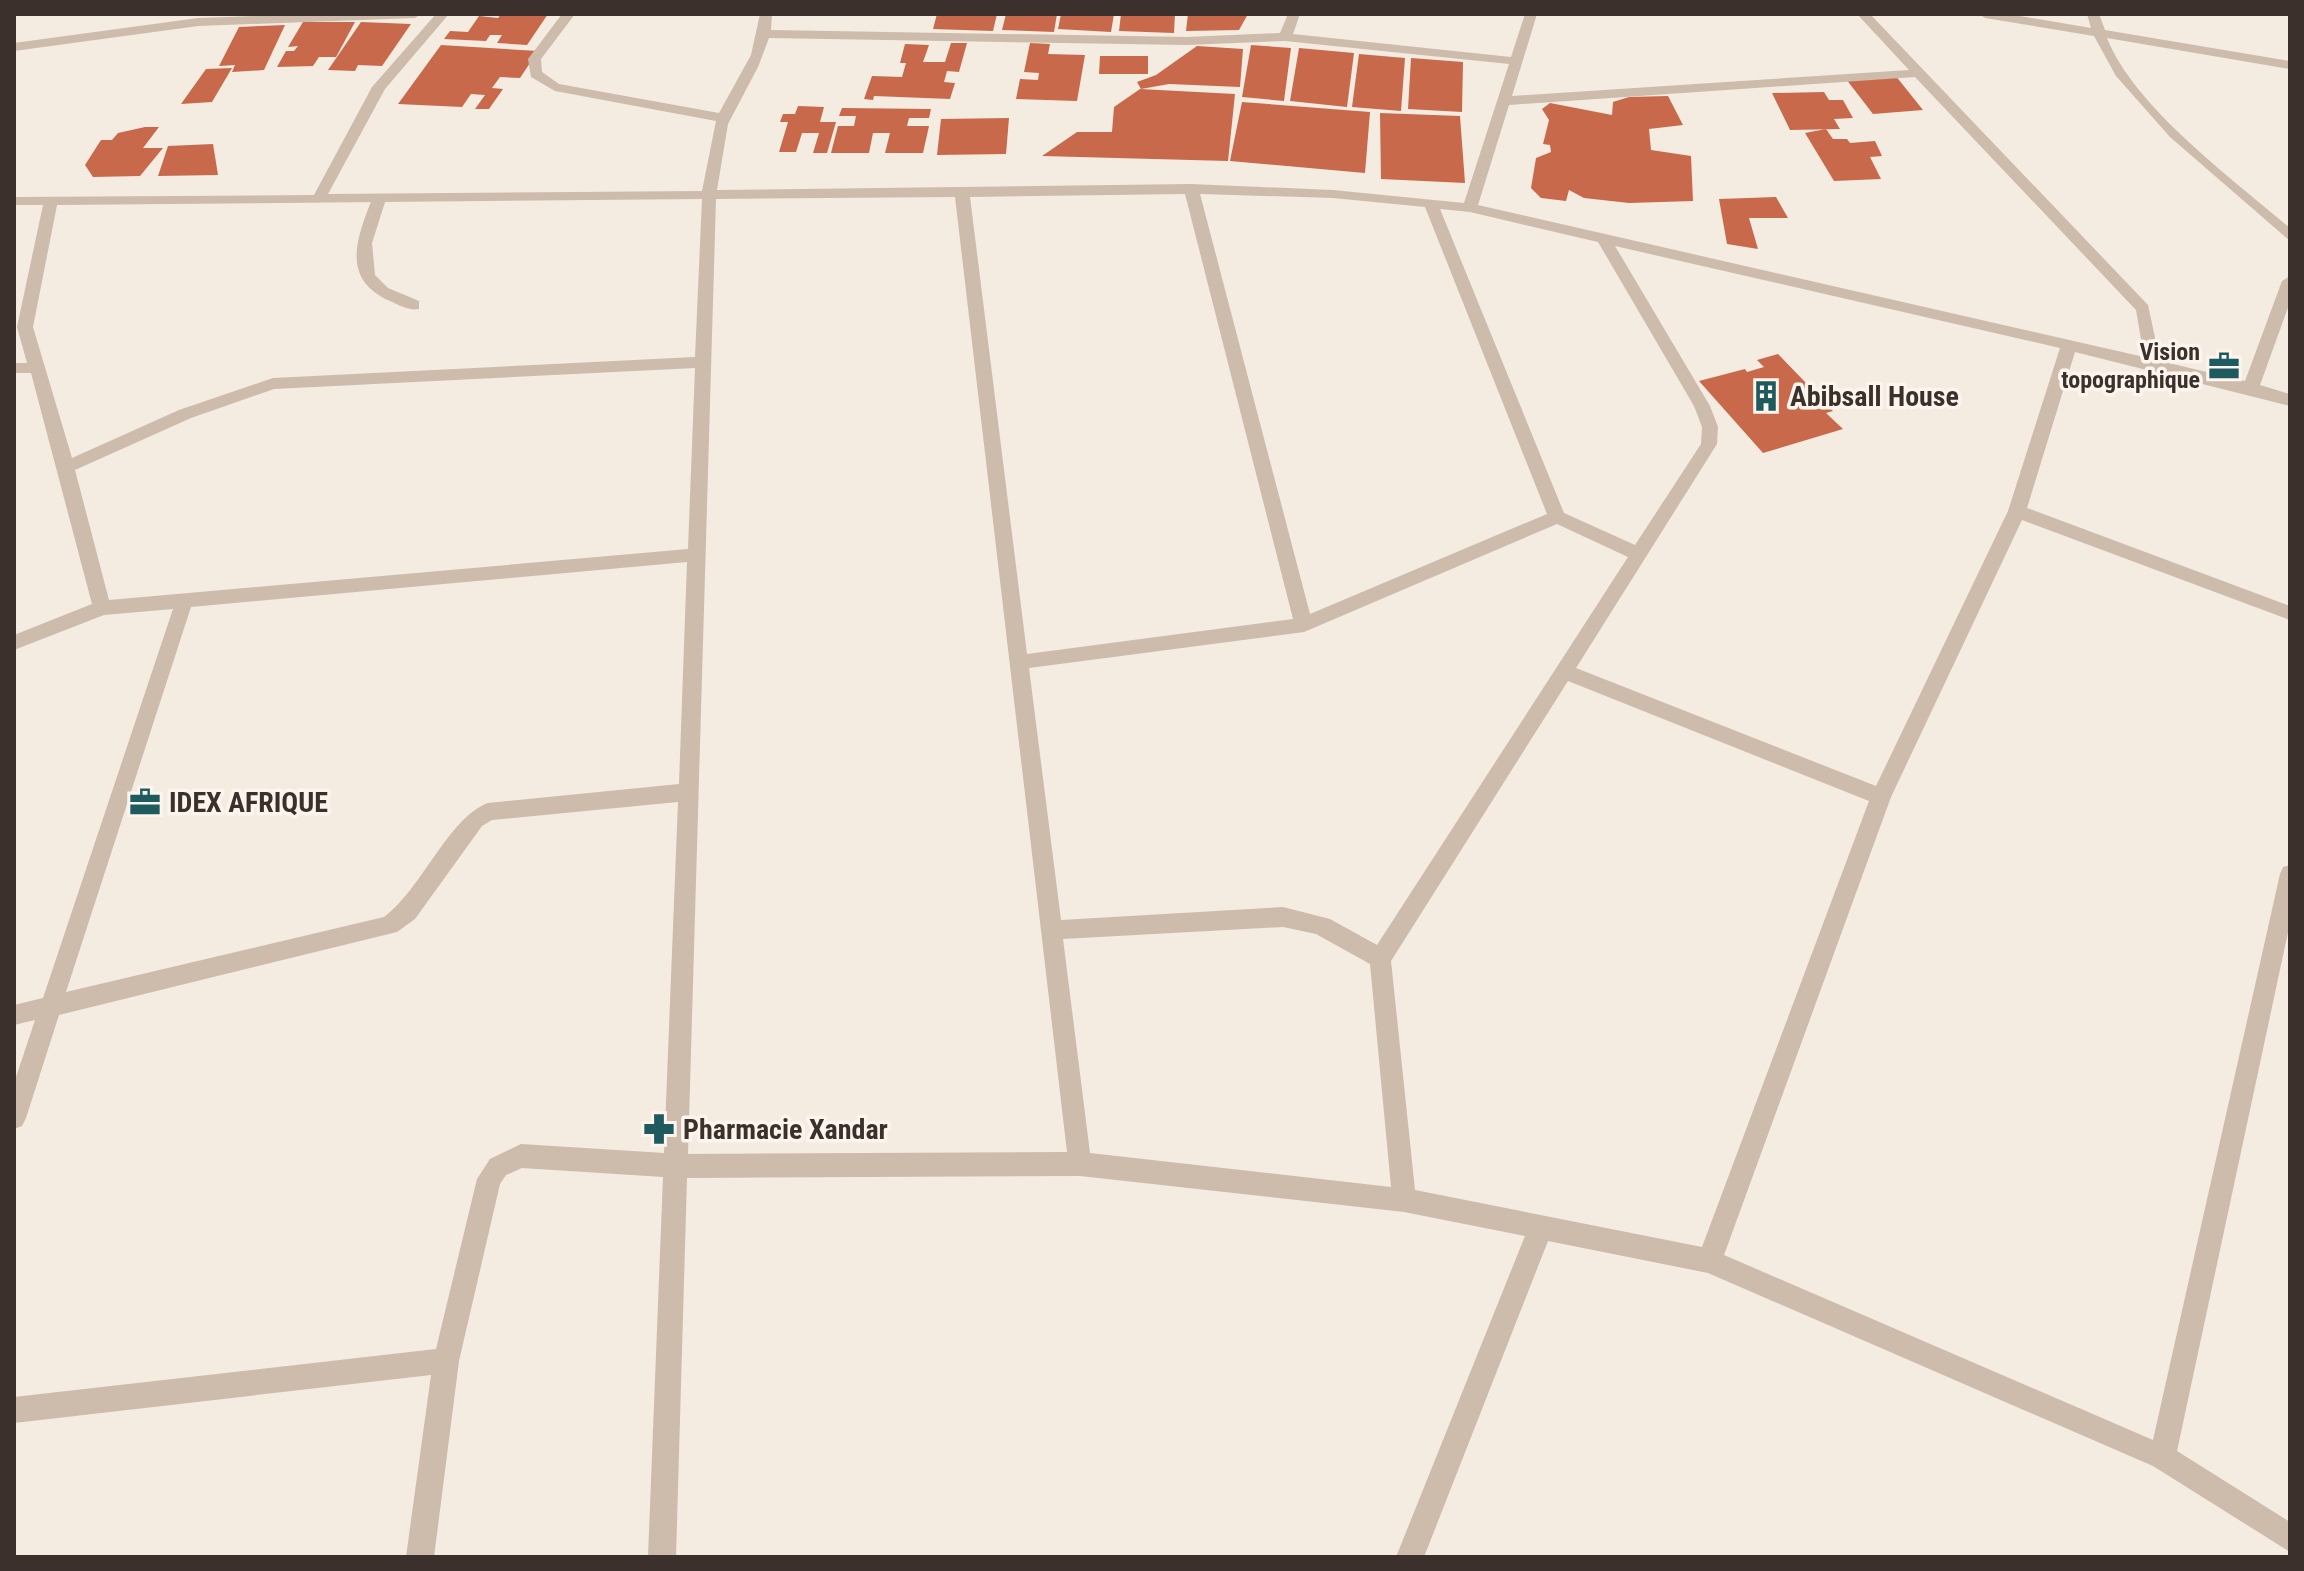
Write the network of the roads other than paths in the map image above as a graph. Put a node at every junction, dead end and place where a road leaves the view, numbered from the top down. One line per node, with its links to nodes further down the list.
1 (415, 14): 13 (street)
2 (443, 14): 23 (street)
3 (569, 14): 18 (street)
4 (766, 14): 11 (street)
5 (1294, 14): 12 (street)
6 (1531, 14): 14 (street)
7 (1863, 14): 16 (street)
8 (1985, 14): 10 (street)
9 (2093, 14): 10 (street)
10 (2096, 31): 15 (street); 28 (street)
11 (766, 34): 12 (street); 18 (street)
12 (1285, 37): 14 (street)
13 (14, 47)
14 (1516, 61): 17 (street)
15 (2290, 65)
16 (1917, 73): 17 (street); 34 (street)
17 (1503, 101): 27 (street)
18 (723, 118): 21 (street)
19 (1191, 188): 20 (street); 26 (street); 47 (street)
20 (962, 193): 21 (street); 49 (street)
21 (709, 194): 22 (street); 33 (street)
22 (379, 199): 23 (street); 31 (street)
23 (318, 200): 25 (street)
24 (14, 201): 25 (street)
25 (51, 201): 36 (street)
26 (1430, 202): 27 (street); 41 (street)
27 (1470, 208): 29 (street)
28 (2290, 236)
29 (1603, 238): 32 (street); 42 (street)
30 (2290, 281): 37 (street)
31 (414, 305)
32 (2069, 345): 34 (street); 40 (street)
33 (703, 362): 39 (street); 43 (street)
34 (2153, 365): 37 (street)
35 (14, 368): 36 (street)
36 (35, 368): 39 (street)
37 (2251, 388): 38 (street)
38 (2290, 400)
39 (66, 467): 45 (street)
40 (2017, 511): 46 (street); 52 (street)
41 (1557, 517): 42 (street); 47 (street)
42 (1638, 554): 50 (street)
43 (696, 555): 44 (street); 51 (street)
44 (184, 602): 45 (street); 56 (street)
45 (102, 608): 48 (street)
46 (2290, 613)
47 (1304, 625): 49 (street)
48 (14, 643)
49 (1021, 662): 54 (street)
50 (1563, 671): 52 (street); 55 (street)
51 (688, 792): 56 (street); 60 (street)
52 (1881, 797): 63 (street)
53 (2290, 874): 66 (street)
54 (1052, 930): 55 (street); 59 (street)
55 (1380, 959): 61 (street)
56 (51, 1007): 57 (street); 58 (street)
57 (14, 1015)
58 (14, 1118)
59 (1080, 1164): 60 (street); 61 (street)
60 (675, 1166): 64 (street); 69 (street)
61 (1404, 1200): 62 (street)
62 (1541, 1227): 63 (street); 70 (street)
63 (1709, 1261): 66 (street)
64 (446, 1361): 65 (street); 68 (street)
65 (14, 1410)
66 (2162, 1457): 67 (street)
67 (2290, 1538)
68 (420, 1557)
69 (662, 1557)
70 (1410, 1557)

